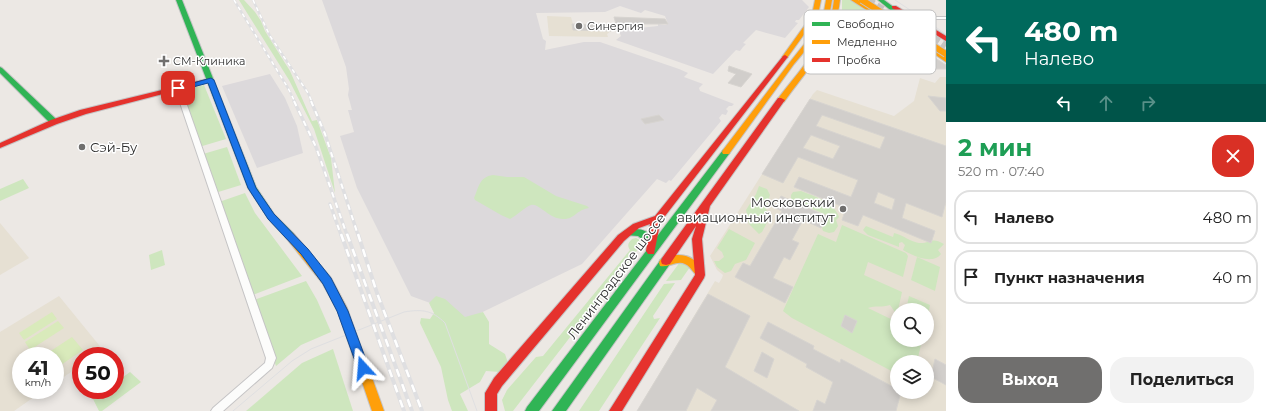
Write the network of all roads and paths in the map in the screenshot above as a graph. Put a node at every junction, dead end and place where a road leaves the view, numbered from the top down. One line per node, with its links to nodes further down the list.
1 (179, 0): 28 (main road)
2 (812, 0): 8 (main road)
3 (818, 0): 8 (main road)
4 (837, 0): 9 (main road)
5 (854, 0): 10 (main road)
6 (862, 0): 11 (main road, bridge)
7 (882, 0): 12 (main road); 13 (main road)
8 (817, 10)
9 (838, 10)
10 (871, 10)
11 (878, 10)
12 (894, 10)
13 (900, 10)
14 (946, 18): 15 (street)
15 (936, 20)
16 (936, 31): 18 (main road)
17 (804, 32): 19 (main road)
18 (946, 39)
19 (798, 41): 25 (main road); 33 (main road)
20 (804, 48): 25 (main road, Ленинградское шоссе)
21 (936, 48): 23 (main road, bridge)
22 (936, 53): 24 (main road)
23 (946, 54)
24 (946, 60)
25 (792, 63): 35 (main road, Ленинградское шоссе)
26 (804, 68): 32 (main road)
27 (0, 69): 30 (main road)
28 (211, 80): 29 (main road); 39 (main road)
29 (178, 88): 30 (main road); 38 (street)
30 (54, 122): 31 (main road)
31 (0, 146)
32 (708, 201): 36 (main road); 37 (main road)
33 (658, 218): 34 (main road); 35 (main road)
34 (624, 235): 35 (main road); 40 (main road)
35 (651, 247): 41 (main road, Ленинградское шоссе)
36 (663, 264): 37 (main road); 42 (main road)
37 (700, 275): 43 (main road)
38 (216, 411)
39 (378, 411)
40 (491, 411)
41 (531, 411)
42 (558, 411)
43 (615, 411)

